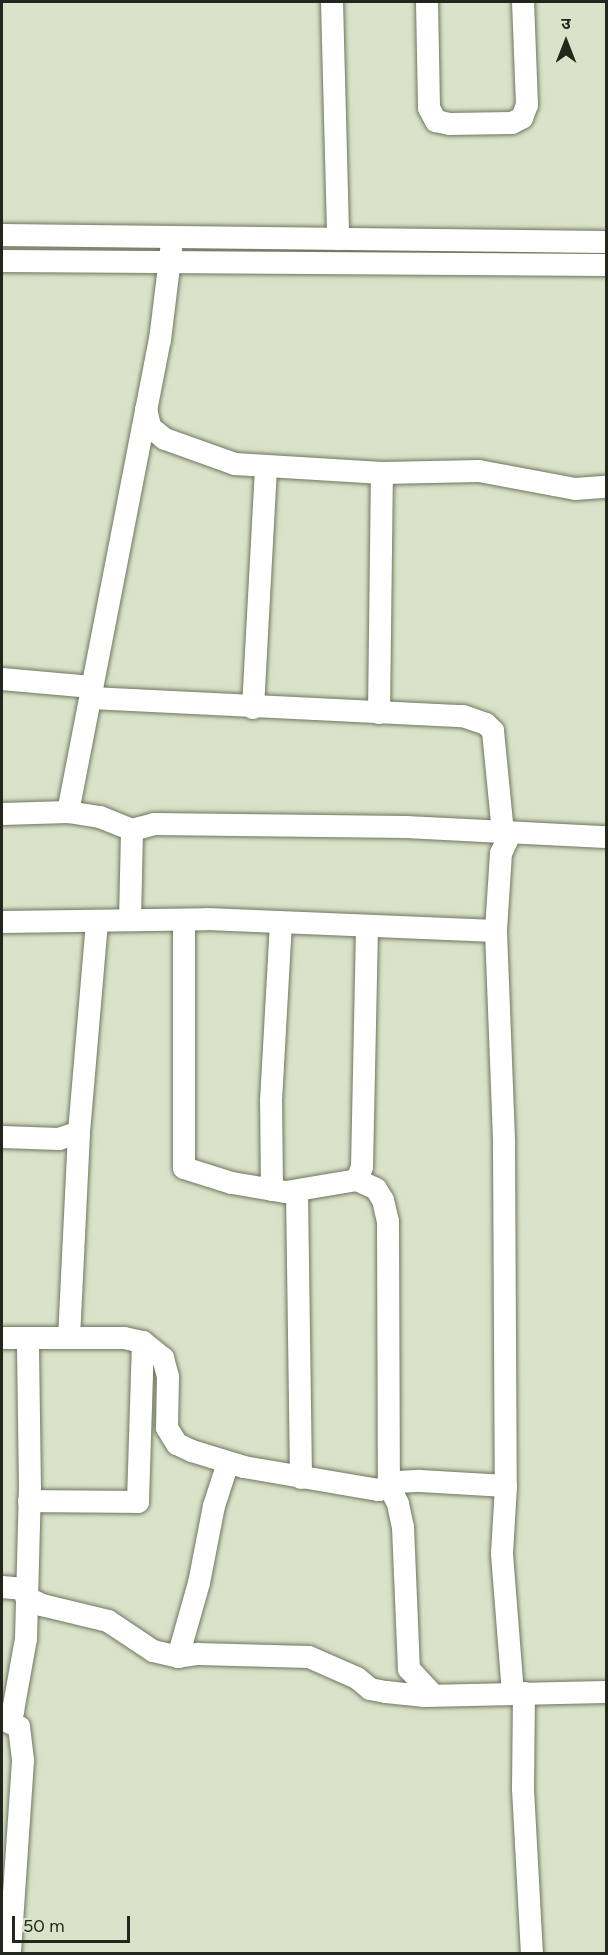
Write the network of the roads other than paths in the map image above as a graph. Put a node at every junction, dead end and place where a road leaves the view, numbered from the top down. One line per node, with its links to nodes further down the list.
1 (332, 2): 6 (street)
2 (427, 2): 3 (street)
3 (523, 2)
4 (2, 235): 5 (street)
5 (174, 237): 6 (street); 9 (street)
6 (338, 239): 7 (street)
7 (606, 242)
8 (2, 261): 9 (street)
9 (169, 263): 10 (street); 11 (street)
10 (606, 265)
11 (146, 409): 12 (street); 16 (street)
12 (266, 469): 13 (street); 17 (street)
13 (382, 473): 14 (street); 18 (street)
14 (606, 488)
15 (2, 679): 16 (street)
16 (92, 692): 17 (street); 19 (street)
17 (254, 708): 18 (street)
18 (379, 713): 22 (street)
19 (68, 812): 20 (street); 21 (street)
20 (2, 814)
21 (132, 830): 22 (street); 24 (street)
22 (506, 834): 23 (street); 30 (street)
23 (606, 837)
24 (130, 920): 25 (street); 27 (street)
25 (184, 920): 28 (street); 34 (street)
26 (2, 922): 27 (street)
27 (97, 923): 31 (street)
28 (281, 923): 29 (street); 34 (street)
29 (367, 926): 30 (street); 33 (street)
30 (496, 931): 43 (street)
31 (79, 1132): 32 (street); 37 (street)
32 (2, 1137)
33 (357, 1180): 35 (street); 42 (street)
34 (272, 1190): 35 (street)
35 (297, 1191): 41 (street)
36 (2, 1338): 38 (street)
37 (69, 1338): 38 (street); 39 (street)
38 (28, 1339): 44 (street)
39 (143, 1342): 40 (street); 44 (street)
40 (228, 1463): 41 (street); 47 (street)
41 (301, 1478): 42 (street)
42 (389, 1486): 43 (street); 50 (street)
43 (506, 1486): 49 (street)
44 (29, 1501): 46 (street)
45 (2, 1587): 46 (street)
46 (27, 1593): 47 (street); 51 (street)
47 (178, 1657): 50 (street)
48 (606, 1692): 49 (street)
49 (518, 1693): 50 (street); 53 (street)
50 (433, 1695)
51 (2, 1719): 52 (street)
52 (10, 1953)
53 (532, 1953)

